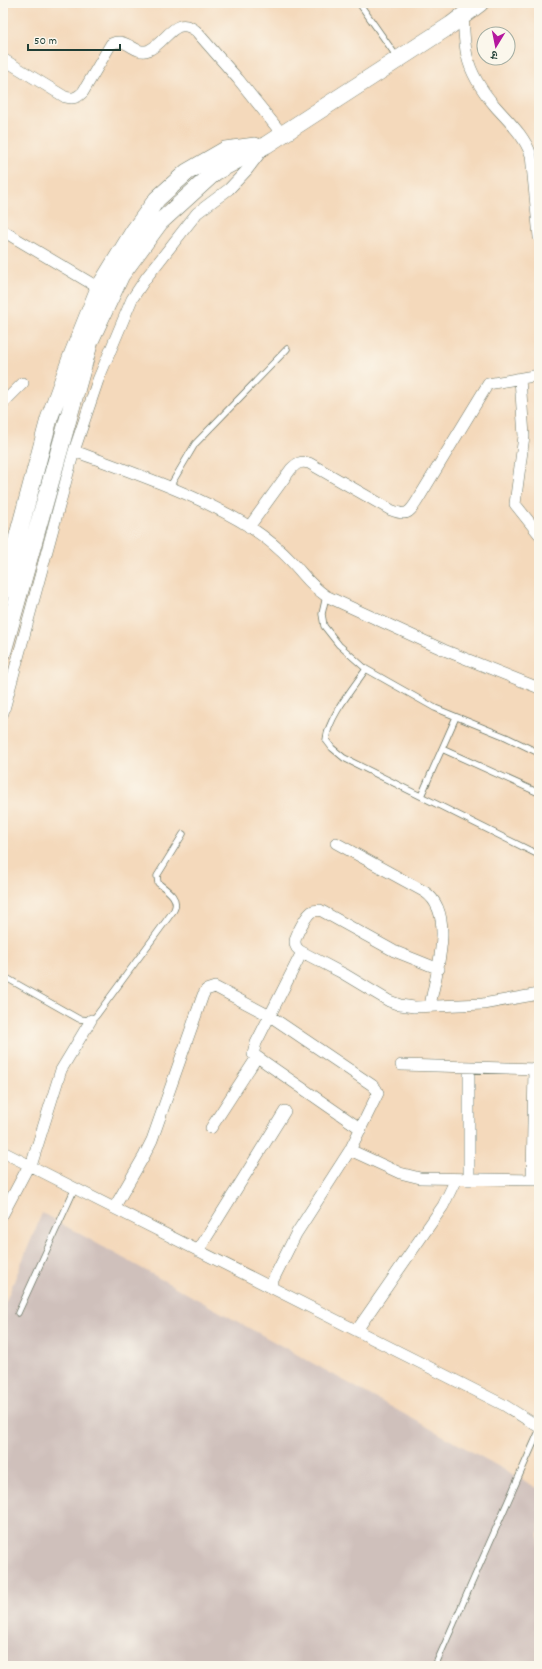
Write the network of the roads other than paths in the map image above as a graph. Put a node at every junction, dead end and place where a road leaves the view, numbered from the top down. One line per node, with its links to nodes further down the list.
1 (359, 3): 5 (lane)
2 (480, 3): 3 (main road)
3 (457, 21): 5 (main road); 8 (street)
4 (3, 59): 6 (street)
5 (398, 59): 6 (main road)
6 (282, 134): 7 (main road)
7 (266, 145): 11 (main road); 17 (street); 23 (main road)
8 (535, 156): 10 (street)
9 (3, 232): 11 (street)
10 (539, 237)
11 (99, 288): 21 (main road)
12 (287, 349): 18 (lane)
13 (539, 375): 14 (street)
14 (522, 379): 19 (street); 20 (street)
15 (23, 383): 16 (street)
16 (3, 403)
17 (74, 451): 18 (street); 26 (street)
18 (169, 488): 19 (street)
19 (249, 527): 22 (street)
20 (539, 534)
21 (3, 591)
22 (326, 596): 24 (lane); 25 (street)
23 (3, 650)
24 (366, 669): 27 (lane); 31 (lane)
25 (539, 688)
26 (3, 713)
27 (456, 717): 28 (lane); 29 (lane)
28 (442, 748): 30 (lane); 31 (lane)
29 (539, 753)
30 (539, 793)
31 (421, 796): 34 (lane)
32 (183, 834): 41 (lane)
33 (336, 843): 36 (street)
34 (539, 855)
35 (302, 952): 36 (street); 39 (street); 40 (street)
36 (439, 969): 39 (street)
37 (3, 976): 41 (lane)
38 (539, 994): 39 (street)
39 (430, 1006)
40 (270, 1016): 42 (street); 48 (street); 56 (street)
41 (90, 1020): 51 (street)
42 (257, 1057): 47 (street); 48 (street)
43 (401, 1065): 44 (street)
44 (470, 1067): 45 (street); 53 (street)
45 (536, 1068): 54 (street)
46 (285, 1110): 58 (street)
47 (211, 1128)
48 (360, 1129): 49 (street)
49 (350, 1150): 52 (street); 59 (street)
50 (3, 1152): 51 (street)
51 (29, 1165): 55 (street); 57 (street)
52 (456, 1180): 53 (street); 61 (street)
53 (469, 1180): 54 (street)
54 (536, 1180)
55 (75, 1188): 56 (street); 60 (lane)
56 (114, 1208): 58 (street)
57 (3, 1214)
58 (198, 1250): 59 (street)
59 (270, 1286): 61 (street)
60 (18, 1313)
61 (357, 1330): 62 (street)
62 (539, 1427)
63 (539, 1431): 64 (lane)
64 (435, 1666)

